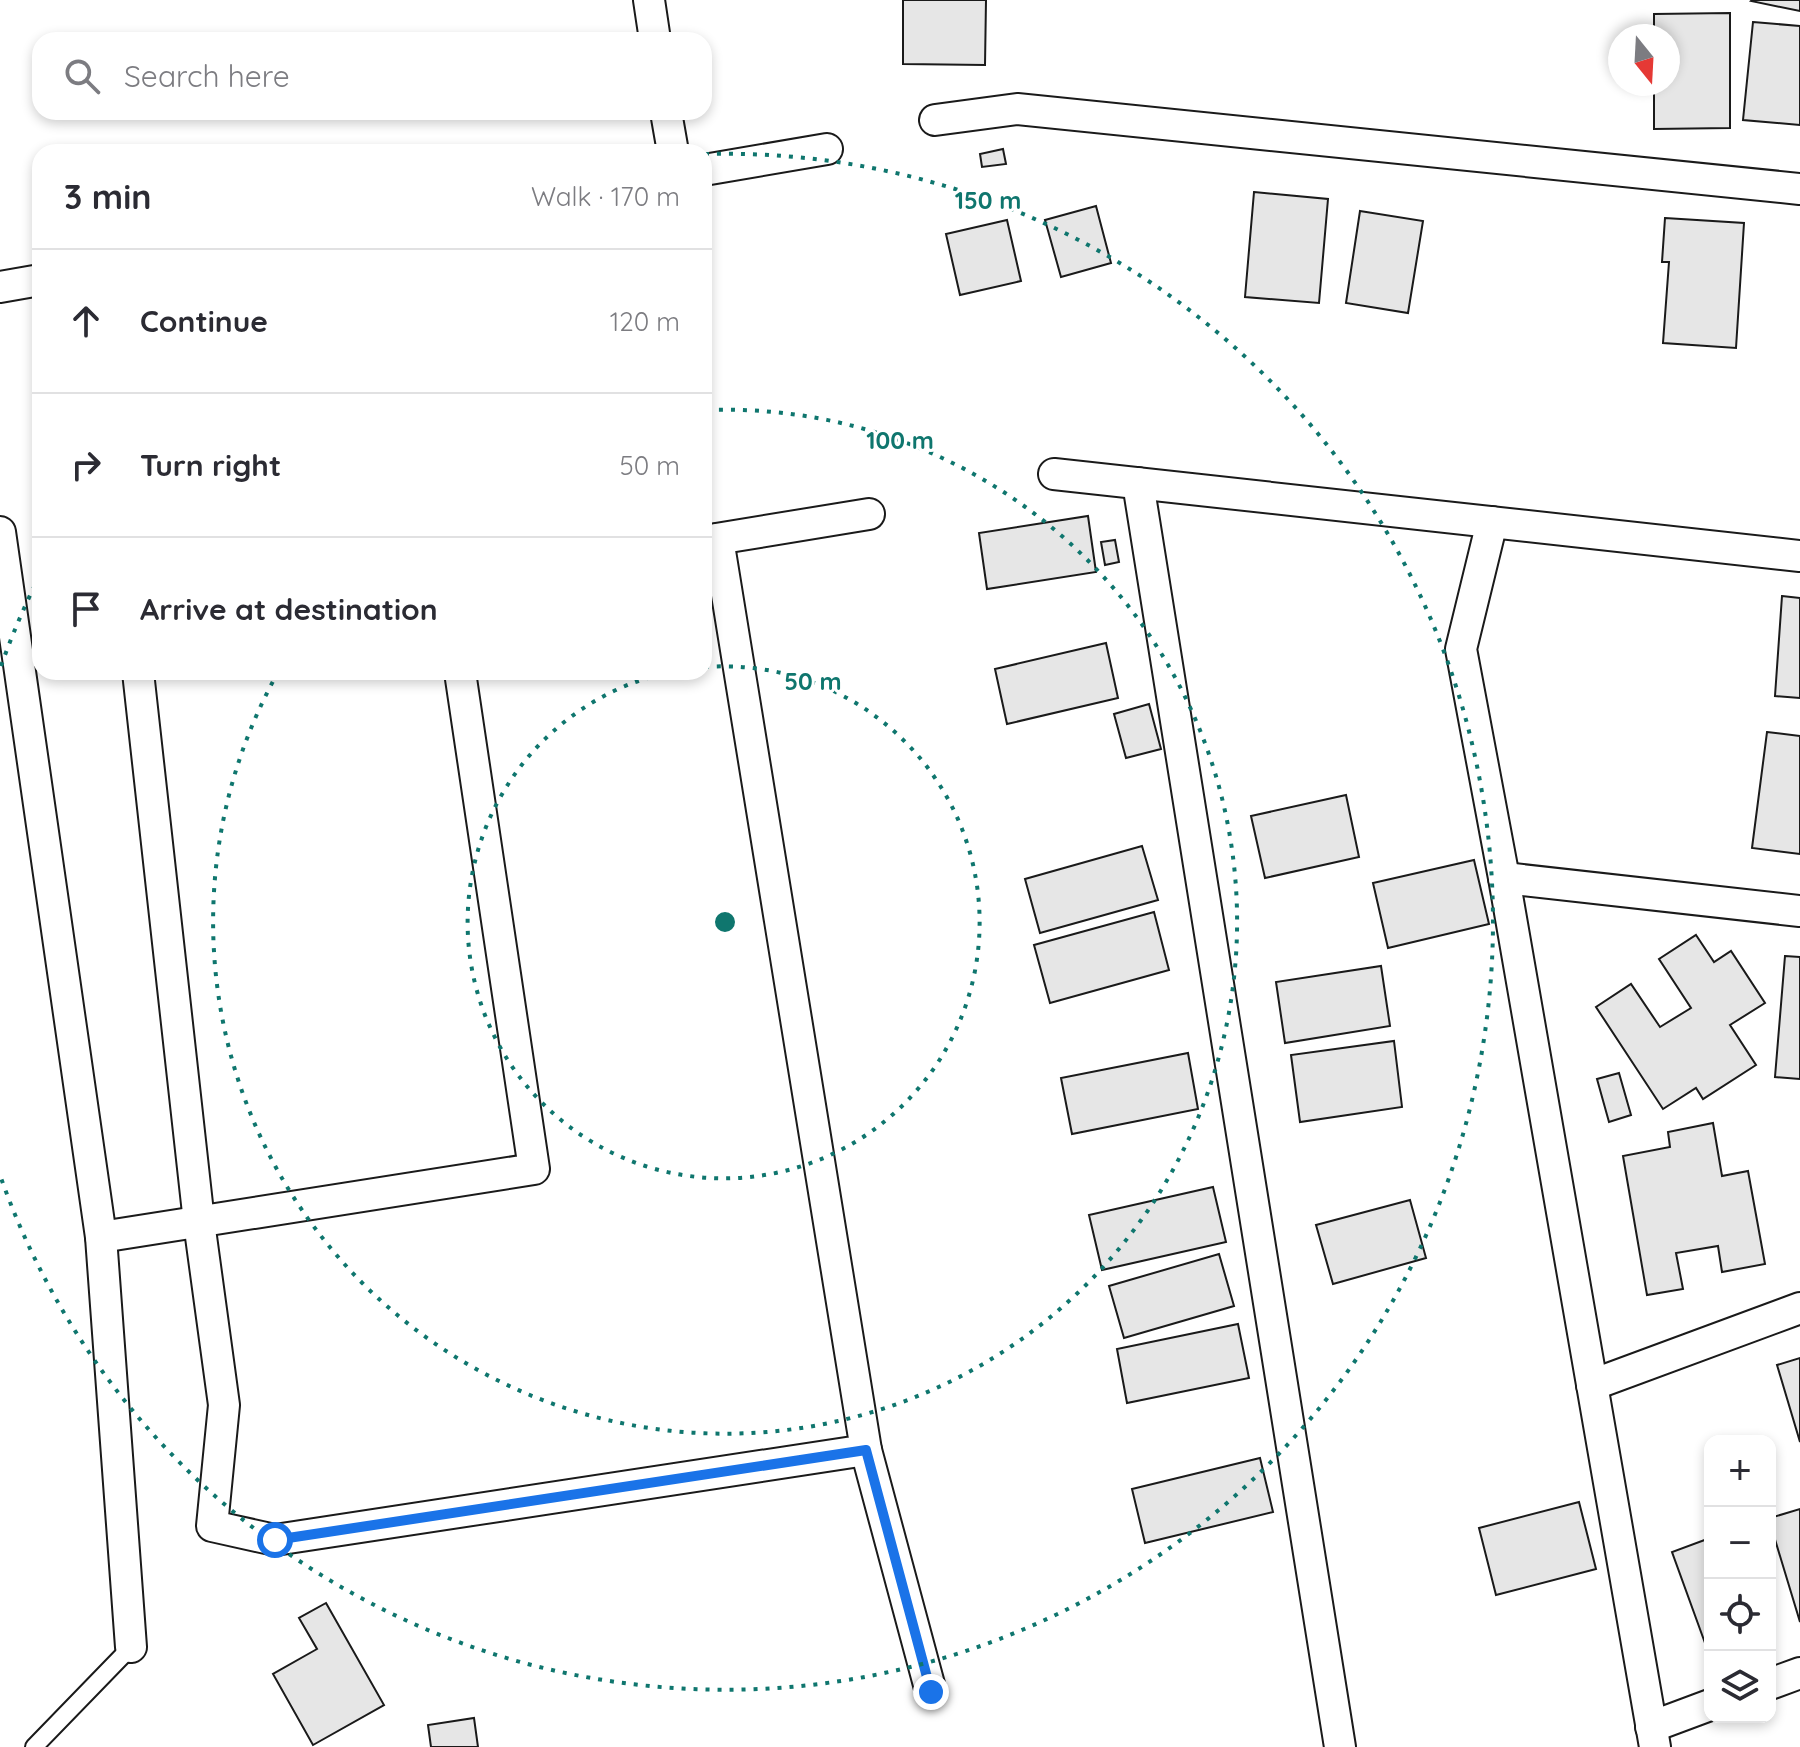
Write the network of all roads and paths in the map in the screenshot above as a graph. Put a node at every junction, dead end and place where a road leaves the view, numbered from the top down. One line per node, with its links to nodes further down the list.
1 (649, 0): 2 (street)
2 (654, 32)
3 (667, 120): 5 (street)
4 (935, 120): 8 (street)
5 (672, 144)
6 (827, 149): 7 (street)
7 (712, 169)
8 (1800, 189)
9 (32, 281): 10 (street)
10 (0, 287)
11 (1054, 474): 12 (street)
12 (1138, 483): 14 (street); 35 (street)
13 (869, 514): 16 (street)
14 (1492, 522): 18 (street); 21 (street)
15 (0, 532): 24 (street)
16 (712, 540)
17 (712, 546): 27 (street)
18 (1800, 556)
19 (139, 680): 23 (street)
20 (461, 680): 23 (street)
21 (1504, 878): 22 (street); 26 (street)
22 (1800, 911)
23 (199, 1222): 24 (street); 27 (street)
24 (101, 1237): 28 (street)
25 (1800, 1308): 26 (street)
26 (1592, 1385): 33 (street)
27 (866, 1450): 31 (street)
28 (131, 1647): 34 (lane)
29 (1800, 1673): 30 (street)
30 (1776, 1682)
31 (931, 1692)
32 (1704, 1708): 33 (street)
33 (1653, 1737)
34 (34, 1747)
35 (1340, 1747)

